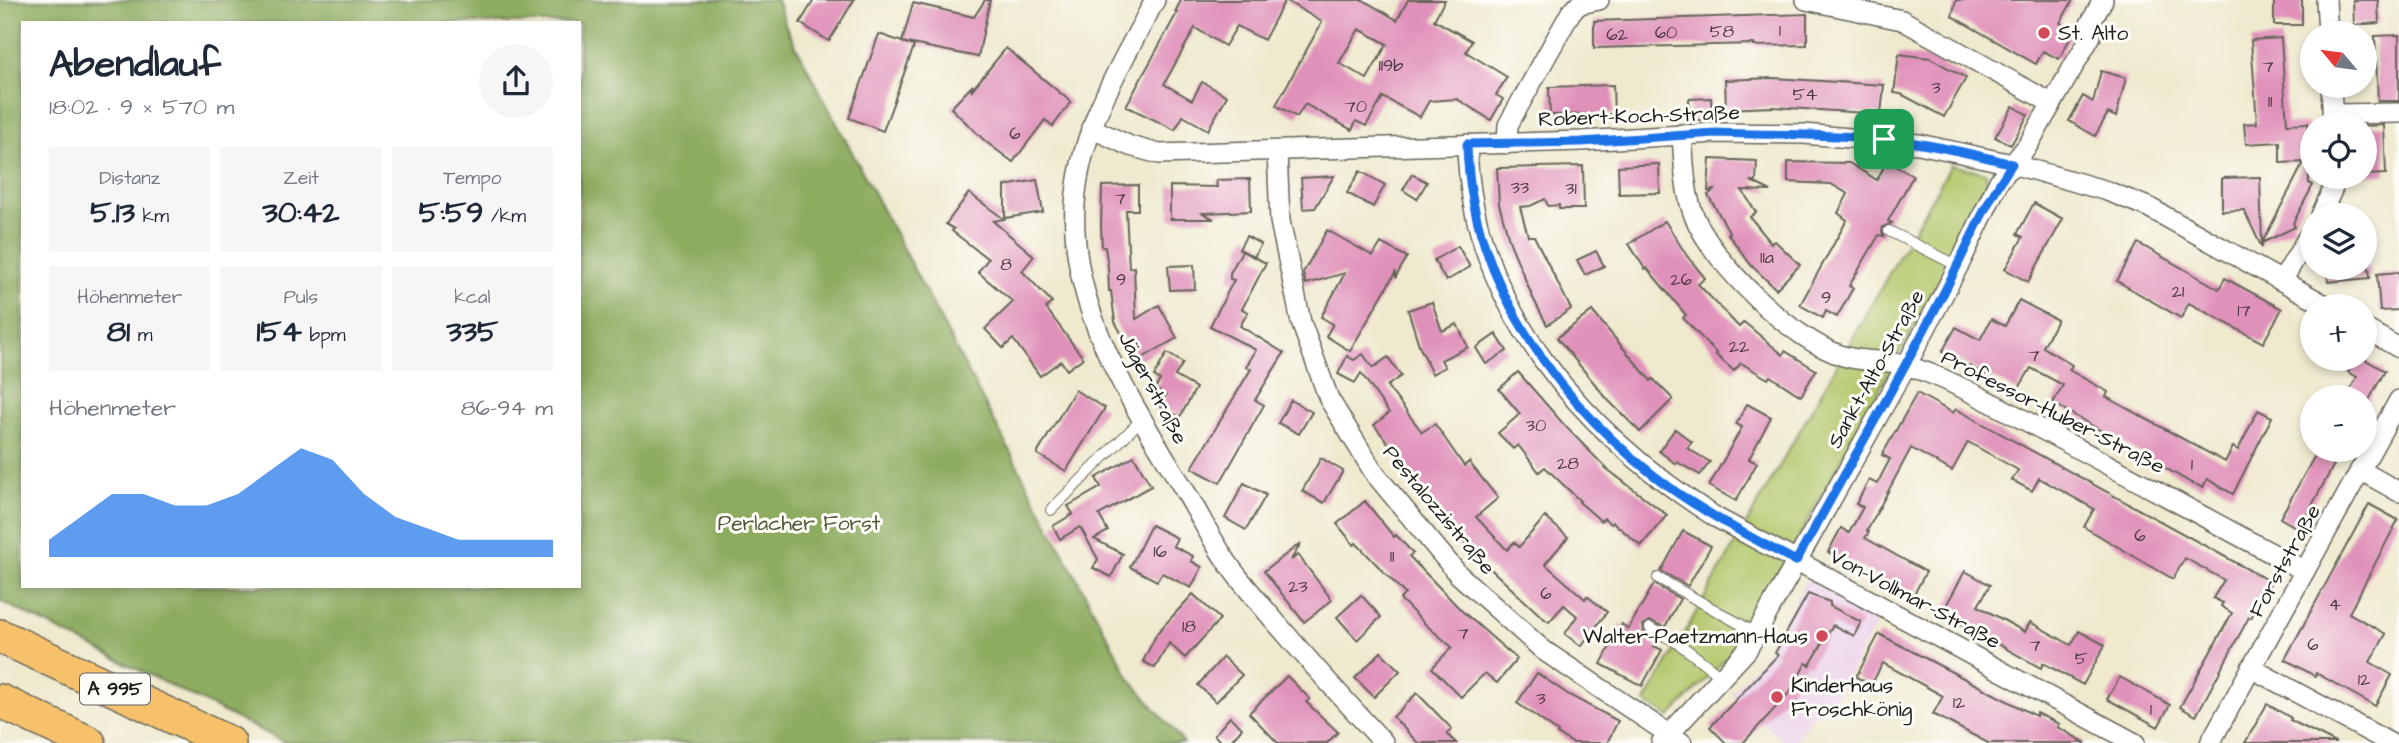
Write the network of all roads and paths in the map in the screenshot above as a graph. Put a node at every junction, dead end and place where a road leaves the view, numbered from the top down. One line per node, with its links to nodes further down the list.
1 (1155, 0): 10 (street, Jägerstraße)
2 (1599, 0): 13 (street)
3 (1806, 0): 7 (street)
4 (2103, 0): 7 (street, Sankt-Alto-Straße)
5 (2326, 0): 6 (street)
6 (2327, 21)
7 (2051, 103): 15 (street, Sankt-Alto-Straße)
8 (2399, 113): 9 (street)
9 (2377, 115)
10 (1091, 128): 14 (street, Robert-Koch-Straße); 25 (street, Jägerstraße)
11 (1682, 134): 13 (street, Robert-Koch-Straße); 15 (street, Robert-Koch-Straße); 23 (street, Professor-Huber-Straße)
12 (1467, 144): 13 (street, Robert-Koch-Straße); 14 (street, Robert-Koch-Straße); 29 (street, Von-Vollmar-Straße)
13 (1507, 144)
14 (1277, 151): 38 (street, Pestalozzistraße)
15 (2012, 164): 18 (street, Sankt-Alto-Straße); 19 (street, Robert-Koch-Straße)
16 (1889, 231): 18 (lane)
17 (2300, 250): 19 (street)
18 (1958, 267): 23 (street, Sankt-Alto-Straße)
19 (2282, 281): 20 (street, Robert-Koch-Straße)
20 (2305, 294)
21 (2377, 335): 22 (street)
22 (2399, 348)
23 (1906, 366): 29 (street, Sankt-Alto-Straße); 30 (street, Professor-Huber-Straße)
24 (2399, 400): 26 (street, Forststraße)
25 (1142, 419): 28 (lane); 41 (street, Jägerstraße)
26 (2360, 470): 27 (street); 30 (street, Forststraße)
27 (2399, 492)
28 (1051, 510)
29 (1796, 561): 33 (street, Sankt-Alto-Straße); 42 (street, Von-Vollmar-Straße)
30 (2305, 571): 35 (street, Forststraße)
31 (1658, 578): 33 (lane)
32 (1650, 628): 36 (lane)
33 (1756, 633): 36 (street, Sankt-Alto-Straße)
34 (0, 636): 40 (highway, A 995)
35 (2251, 668): 43 (street, Forststraße); 44 (street)
36 (1722, 677): 38 (street, Sankt-Alto-Straße)
37 (0, 701): 39 (highway, A 995)
38 (1671, 740)
39 (89, 743)
40 (229, 743)
41 (1384, 743)
42 (2135, 743)
43 (2210, 743)
44 (2390, 743)

